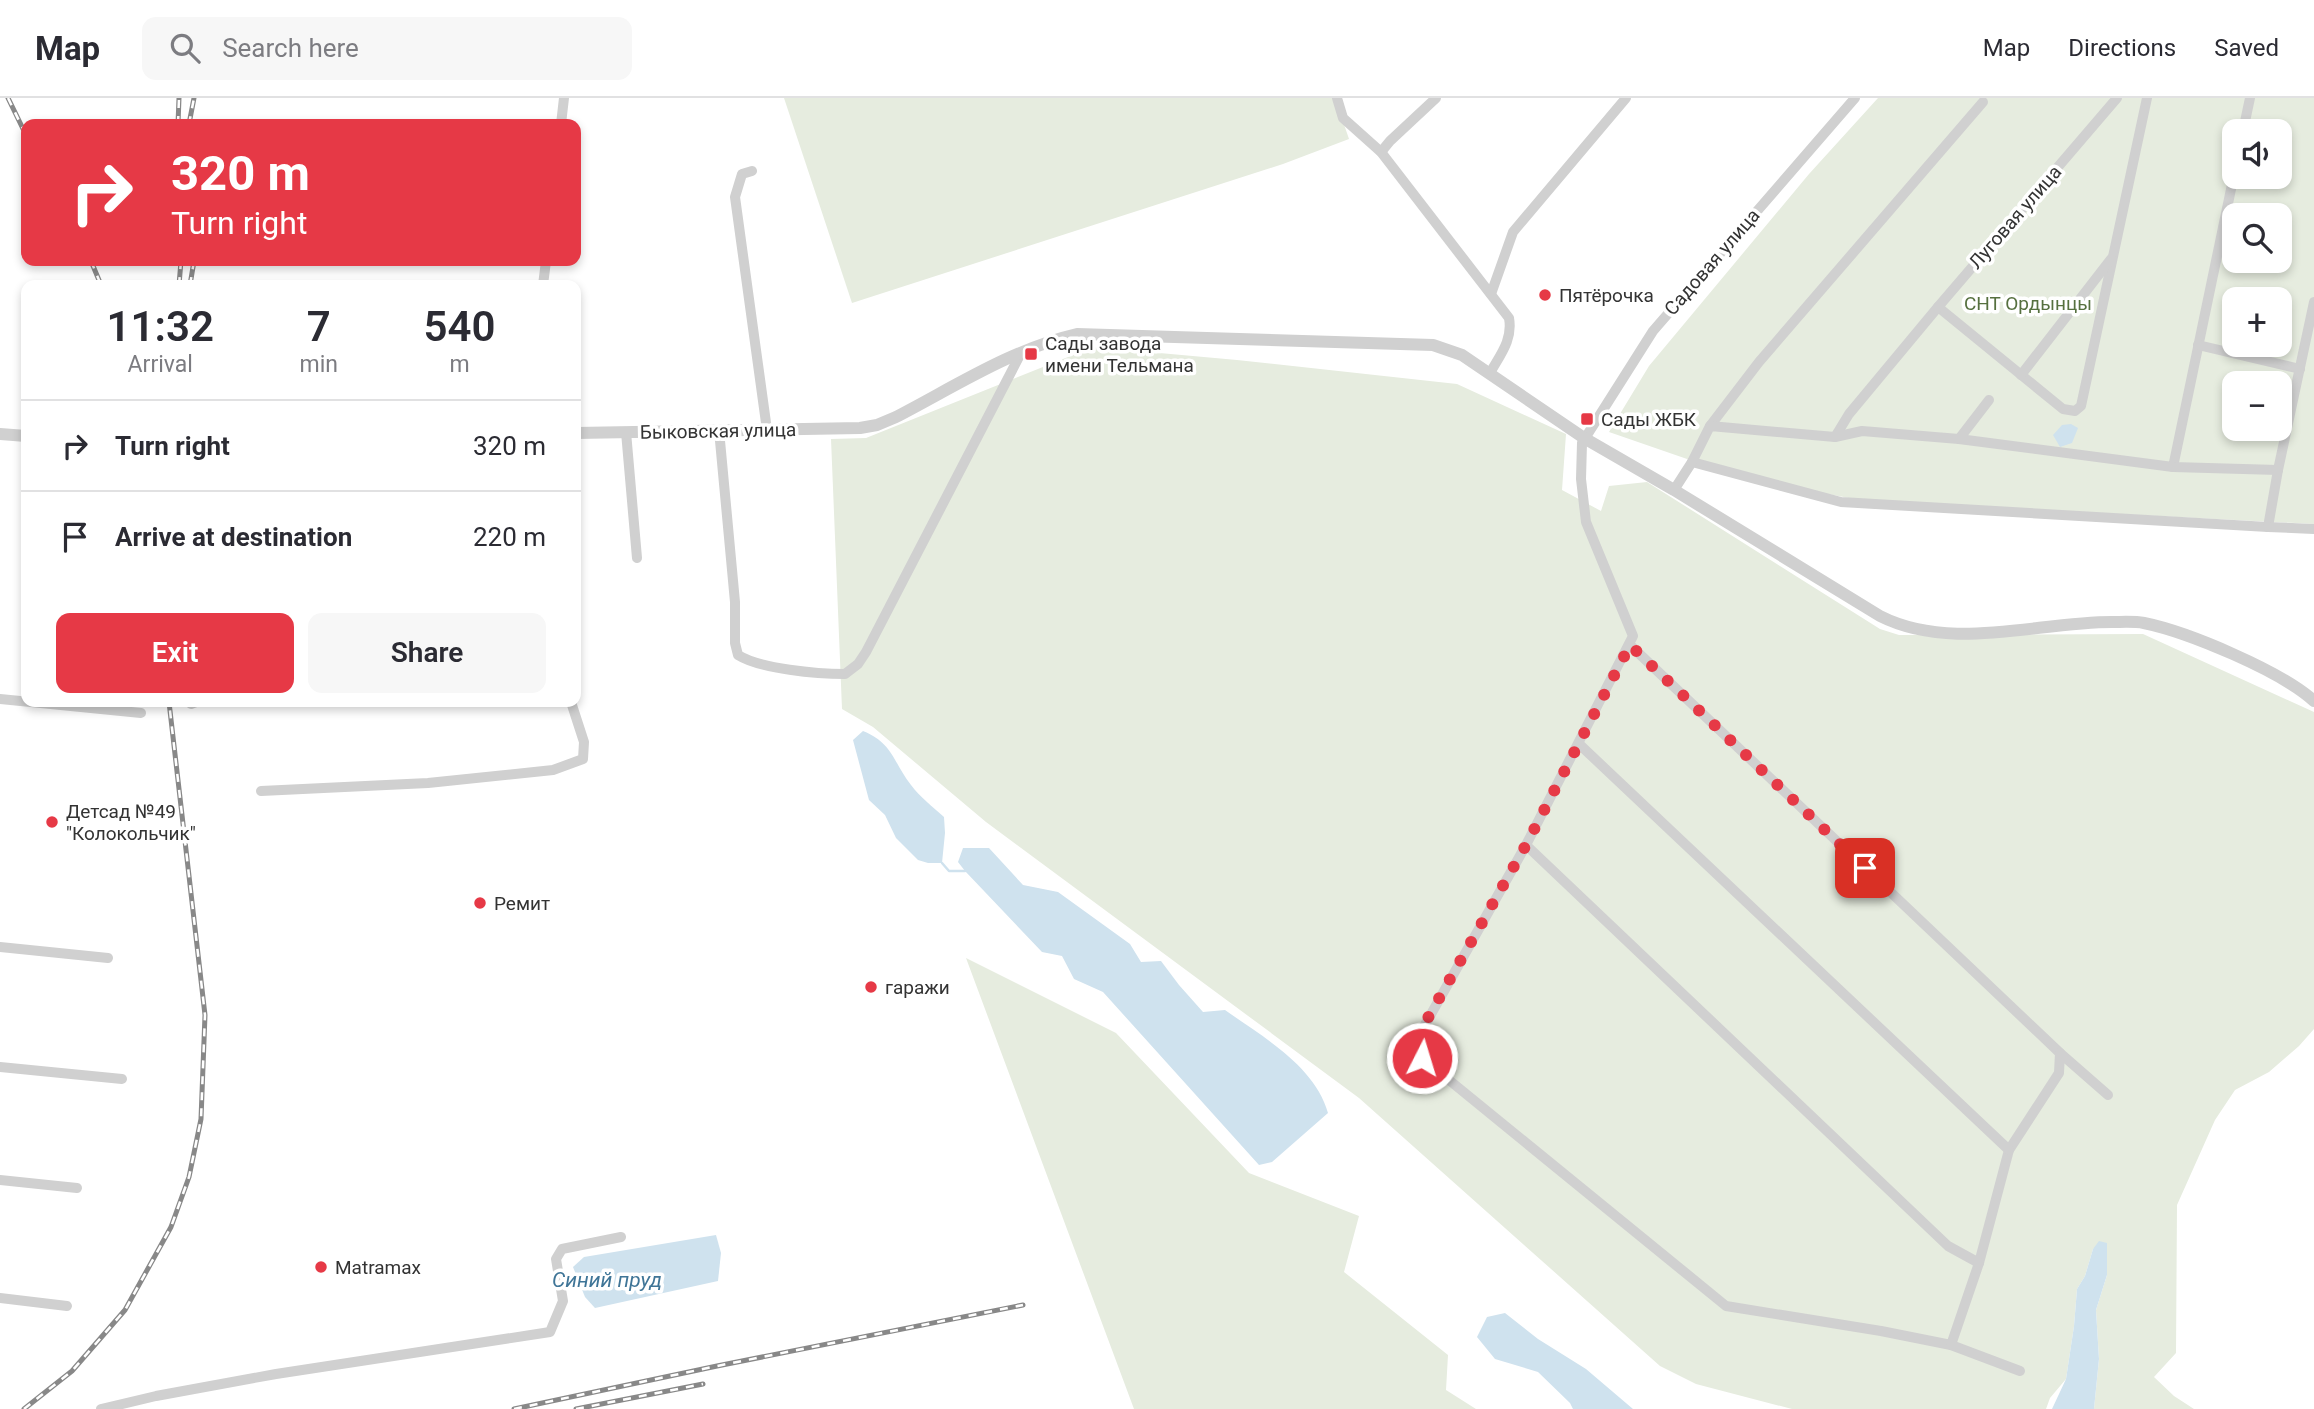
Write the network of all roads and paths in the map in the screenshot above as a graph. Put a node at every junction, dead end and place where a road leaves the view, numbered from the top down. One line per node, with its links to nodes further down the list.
1 (564, 98): 10 (street)
2 (1337, 98): 12 (street)
3 (1436, 98): 12 (street)
4 (1626, 98): 16 (street)
5 (1855, 98): 33 (street, Садовая улица)
6 (2117, 98): 18 (street, Луговая улица)
7 (2147, 98): 15 (street)
8 (2250, 98): 11 (street)
9 (1983, 102): 25 (street)
10 (562, 119)
11 (2246, 119)
12 (1381, 152): 16 (street)
13 (752, 171): 27 (street)
14 (2231, 189): 19 (street)
15 (2114, 254): 23 (street); 23 (street)
16 (1491, 294): 22 (street)
17 (2314, 302): 21 (street)
18 (1938, 307): 23 (street); 32 (street, Луговая улица)
19 (2198, 345): 21 (street); 36 (street)
20 (1021, 353): 22 (street, Быковская улица); 26 (street); 27 (street, Быковская улица)
21 (2300, 369): 37 (street)
22 (1490, 373): 33 (street, Быковская улица)
23 (2021, 374)
24 (1989, 400): 34 (street)
25 (1710, 426): 32 (street); 35 (street)
26 (719, 430): 27 (street, Быковская улица); 28 (street, Быковская улица)
27 (767, 430)
28 (625, 432): 29 (street, Быковская улица); 41 (street)
29 (581, 433)
30 (0, 434): 31 (street)
31 (21, 436)
32 (1835, 437): 34 (street)
33 (1584, 438): 38 (street, Быковская улица); 42 (street)
34 (1959, 439): 36 (street)
35 (1692, 462): 38 (street); 39 (street)
36 (2173, 467): 37 (street)
37 (2278, 470): 39 (street)
38 (1674, 490): 45 (street, Быковская улица)
39 (2268, 527): 40 (street)
40 (2314, 530)
41 (637, 558)
42 (1630, 645): 49 (street); 54 (street)
43 (0, 699): 44 (street)
44 (21, 701)
45 (2314, 701)
46 (81, 707): 48 (street)
47 (573, 707): 50 (street)
48 (141, 713)
49 (1579, 744): 51 (street); 58 (street)
50 (261, 791)
51 (1526, 845): 62 (street); 65 (street)
52 (0, 947): 53 (street)
53 (108, 958)
54 (2060, 1053): 57 (street); 58 (street)
55 (0, 1066): 56 (street)
56 (122, 1079)
57 (2108, 1095)
58 (2009, 1150): 62 (street)
59 (0, 1180): 60 (street)
60 (77, 1188)
61 (621, 1237): 67 (street)
62 (1979, 1263): 65 (street)
63 (0, 1298): 64 (street)
64 (67, 1306)
65 (1951, 1345): 66 (street)
66 (2020, 1371)
67 (101, 1409)

